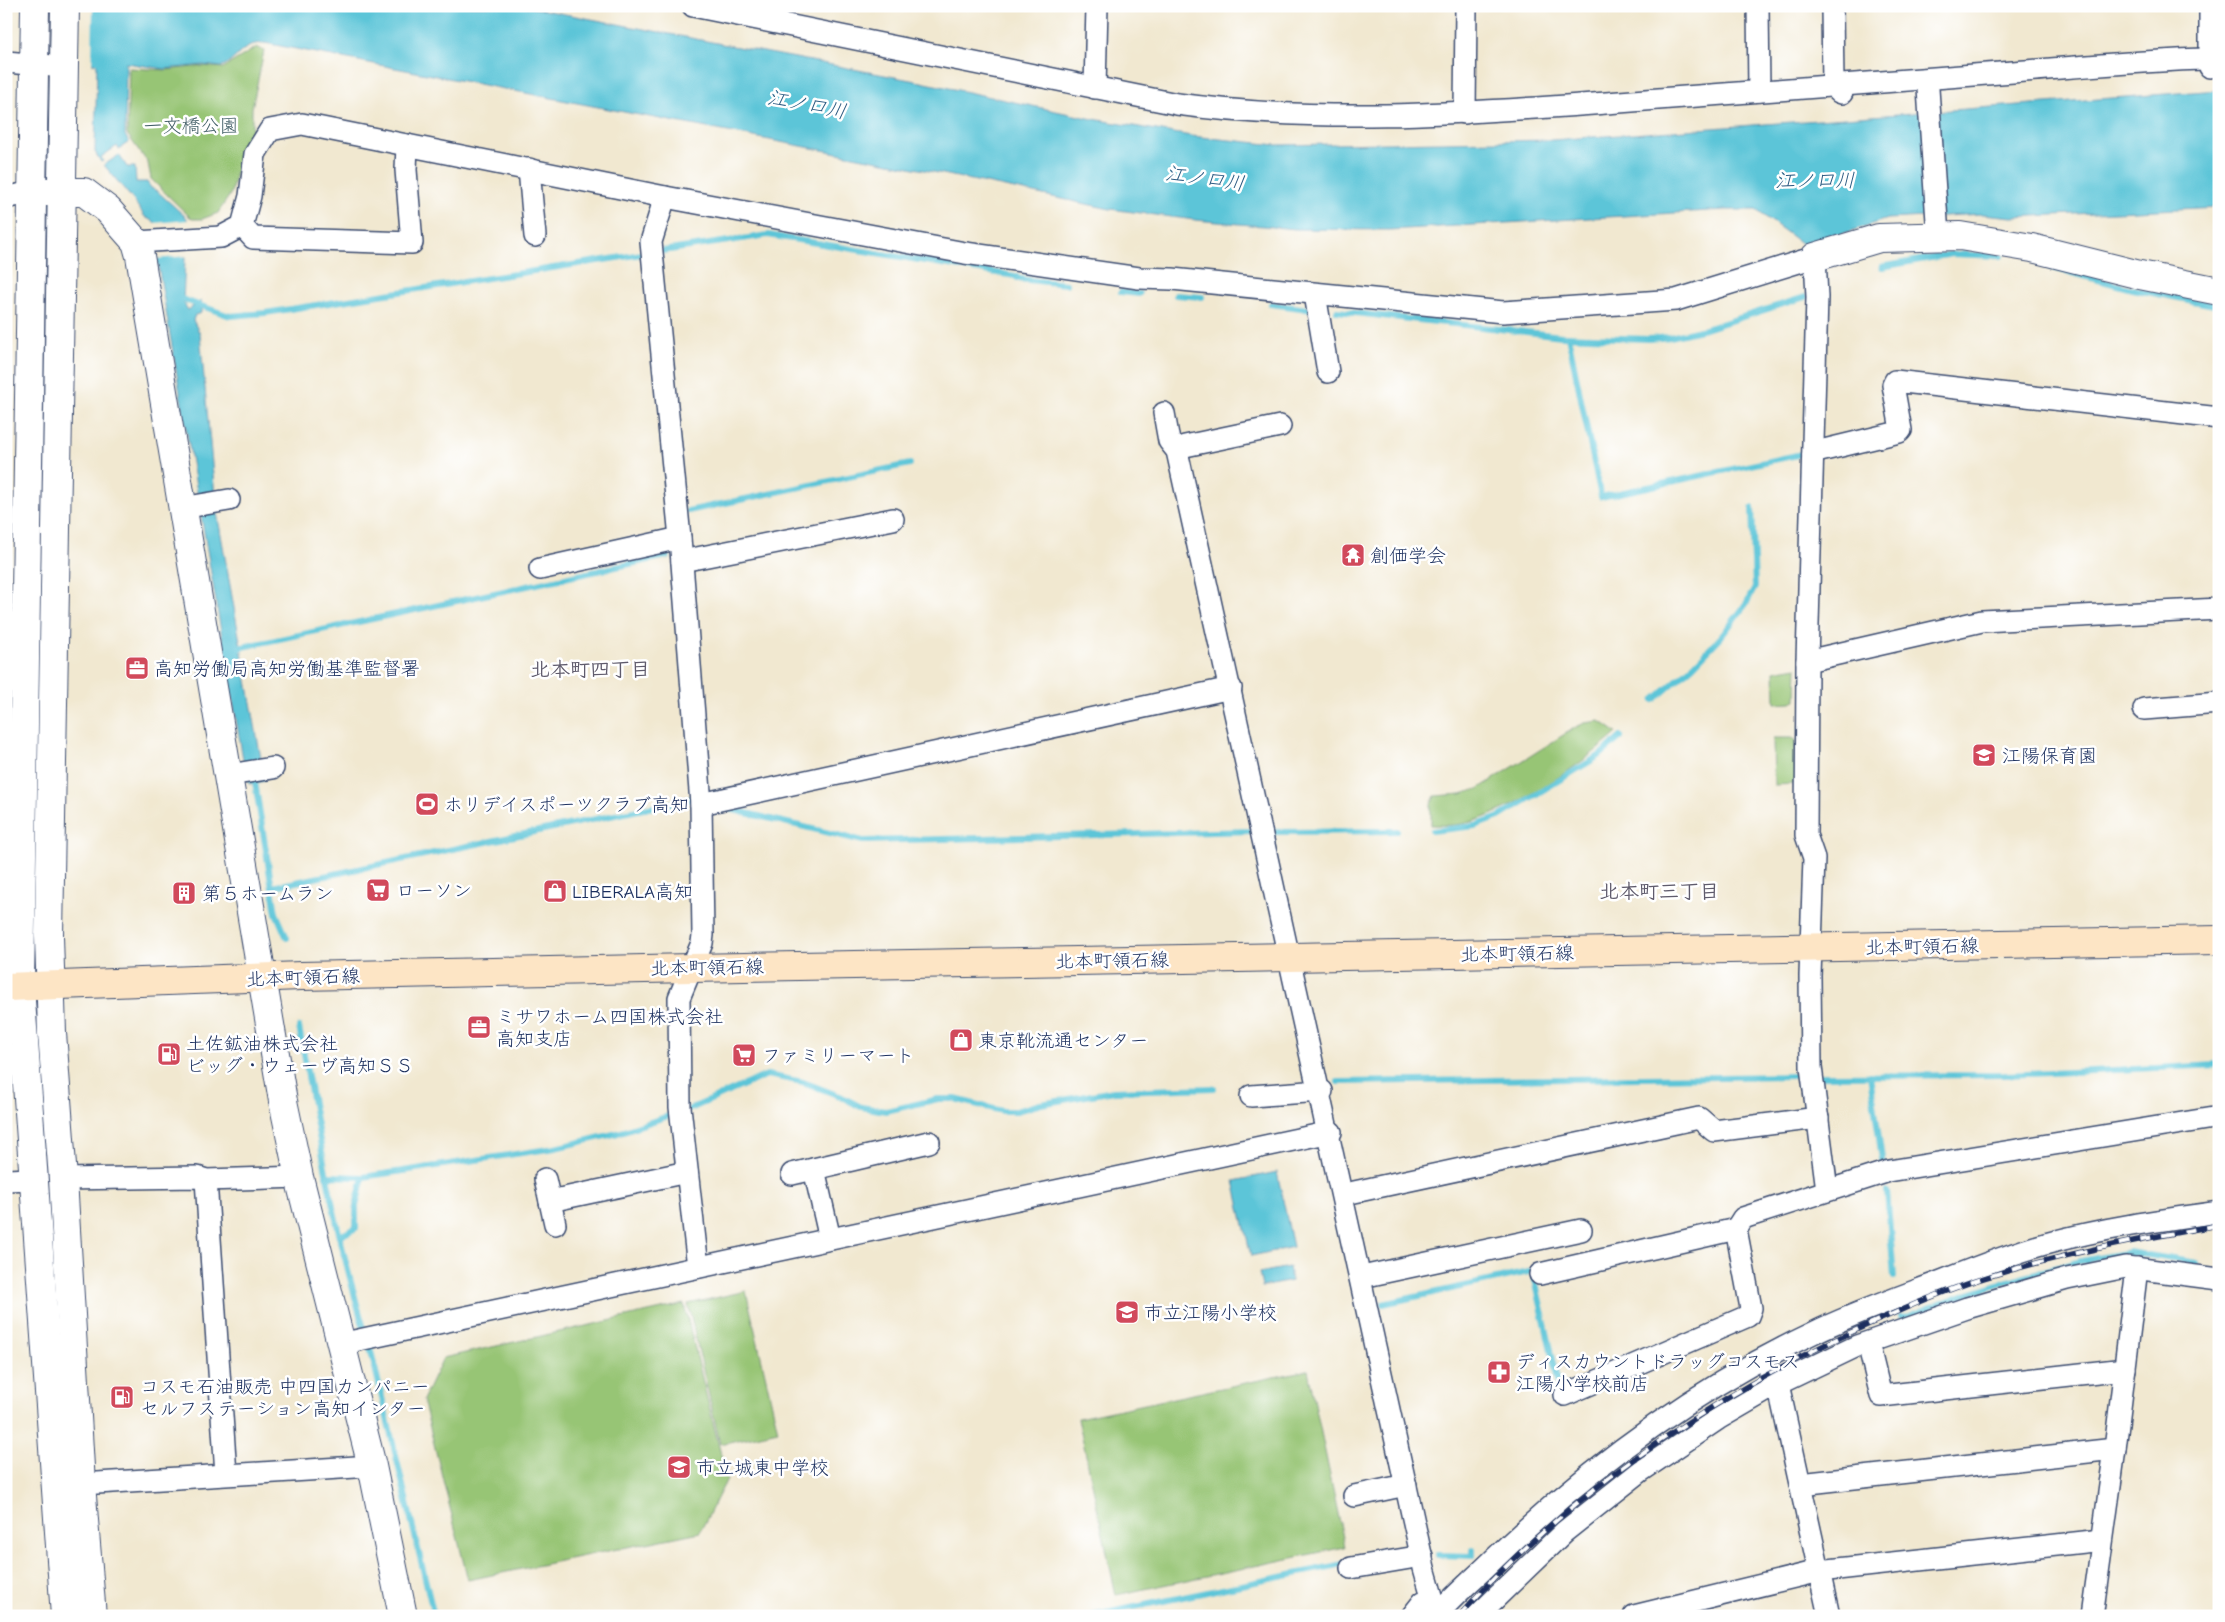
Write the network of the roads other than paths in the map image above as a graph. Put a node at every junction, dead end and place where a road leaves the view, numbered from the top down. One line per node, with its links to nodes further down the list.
1 (34, 6): 10 (street)
2 (65, 6): 12 (street)
3 (692, 6): 9 (street)
4 (1097, 6): 15 (street)
5 (1466, 6): 18 (street)
6 (1758, 6): 16 (street)
7 (1832, 6): 14 (street)
8 (2210, 6): 13 (street)
9 (717, 9): 15 (street)
10 (34, 60): 11 (street); 12 (street); 22 (street)
11 (6, 62)
12 (64, 64): 21 (street)
13 (2213, 64): 14 (street); 17 (street)
14 (1833, 85): 16 (street); 17 (street)
15 (1095, 88): 18 (street)
16 (1758, 91): 18 (street)
17 (1929, 96): 25 (street)
18 (1465, 113)
19 (407, 145): 20 (street); 24 (street); 24 (street)
20 (529, 169): 23 (street); 26 (street)
21 (61, 192): 22 (street); 27 (street); 56 (street)
22 (19, 195): 57 (street)
23 (664, 198): 30 (street); 40 (street)
24 (242, 226): 27 (street)
25 (1938, 228): 28 (street); 29 (street)
26 (534, 236)
27 (145, 242): 38 (street)
28 (1815, 257): 30 (street); 36 (street)
29 (2219, 291)
30 (1316, 294): 31 (street)
31 (1328, 372)
32 (1164, 413): 35 (street)
33 (2219, 418): 36 (street)
34 (1280, 426): 35 (street)
35 (1177, 451): 45 (street)
36 (1812, 455): 44 (street)
37 (229, 500): 38 (street)
38 (188, 507): 49 (street)
39 (893, 519): 41 (street)
40 (680, 538): 41 (street); 42 (street)
41 (682, 561): 50 (street)
42 (540, 569)
43 (2219, 609): 44 (street)
44 (1807, 661): 52 (street)
45 (1231, 688): 50 (street); 53 (street)
46 (2219, 703): 47 (street)
47 (2144, 709)
48 (273, 768): 49 (street)
49 (235, 774): 55 (street)
50 (700, 804): 54 (street)
51 (2219, 940): 52 (main road, 北本町領石線)
52 (1812, 948): 53 (main road, 北本町領石線); 61 (street)
53 (1292, 957): 54 (main road, 北本町領石線); 58 (street)
54 (692, 968): 55 (main road, 北本町領石線); 65 (street)
55 (262, 978): 56 (main road, 北本町領石線); 67 (street)
56 (50, 984): 57 (main road, 北本町領石線); 69 (street)
57 (13, 986): 68 (street)
58 (1322, 1091): 59 (street); 62 (street)
59 (1251, 1096)
60 (2219, 1117): 72 (street)
61 (1818, 1118): 72 (street); 73 (street)
62 (1331, 1132): 73 (street); 79 (street)
63 (929, 1142): 64 (street)
64 (814, 1169): 66 (street); 79 (street)
65 (687, 1172): 74 (street); 80 (street)
66 (792, 1174)
67 (299, 1177): 71 (street); 85 (street)
68 (19, 1179): 103 (street)
69 (63, 1179): 71 (street); 94 (street)
70 (545, 1179): 74 (street)
71 (206, 1180): 93 (street)
72 (1827, 1190): 77 (street)
73 (1345, 1194): 83 (street)
74 (550, 1201): 76 (street)
75 (2219, 1212): 87 (street)
76 (555, 1224)
77 (1736, 1229): 82 (street); 90 (street)
78 (1581, 1230): 83 (street)
79 (830, 1239): 80 (street)
80 (698, 1267): 85 (street)
81 (2137, 1268): 84 (street); 86 (street); 88 (street)
82 (1540, 1274)
83 (1362, 1277): 96 (street)
84 (2219, 1279)
85 (359, 1340): 92 (street)
86 (1868, 1343): 88 (street); 89 (street)
87 (1761, 1360): 89 (street); 102 (street)
88 (2125, 1369): 91 (street)
89 (1778, 1384): 95 (street); 107 (street)
90 (1565, 1395)
91 (2115, 1449): 95 (street); 98 (street)
92 (372, 1466): 93 (street); 105 (street)
93 (226, 1474): 94 (street)
94 (82, 1484): 104 (street)
95 (1800, 1484): 101 (street)
96 (1406, 1485): 97 (street); 99 (street)
97 (1354, 1496)
98 (2102, 1540): 101 (street); 110 (street)
99 (1422, 1556): 100 (street); 102 (street)
100 (1351, 1568)
101 (1819, 1572): 108 (street); 109 (street)
102 (1438, 1611): 106 (street)
103 (65, 1616)
104 (92, 1616)
105 (403, 1616)
106 (1412, 1616)
107 (1477, 1616)
108 (1634, 1616)
109 (1829, 1616)
110 (2092, 1616)

